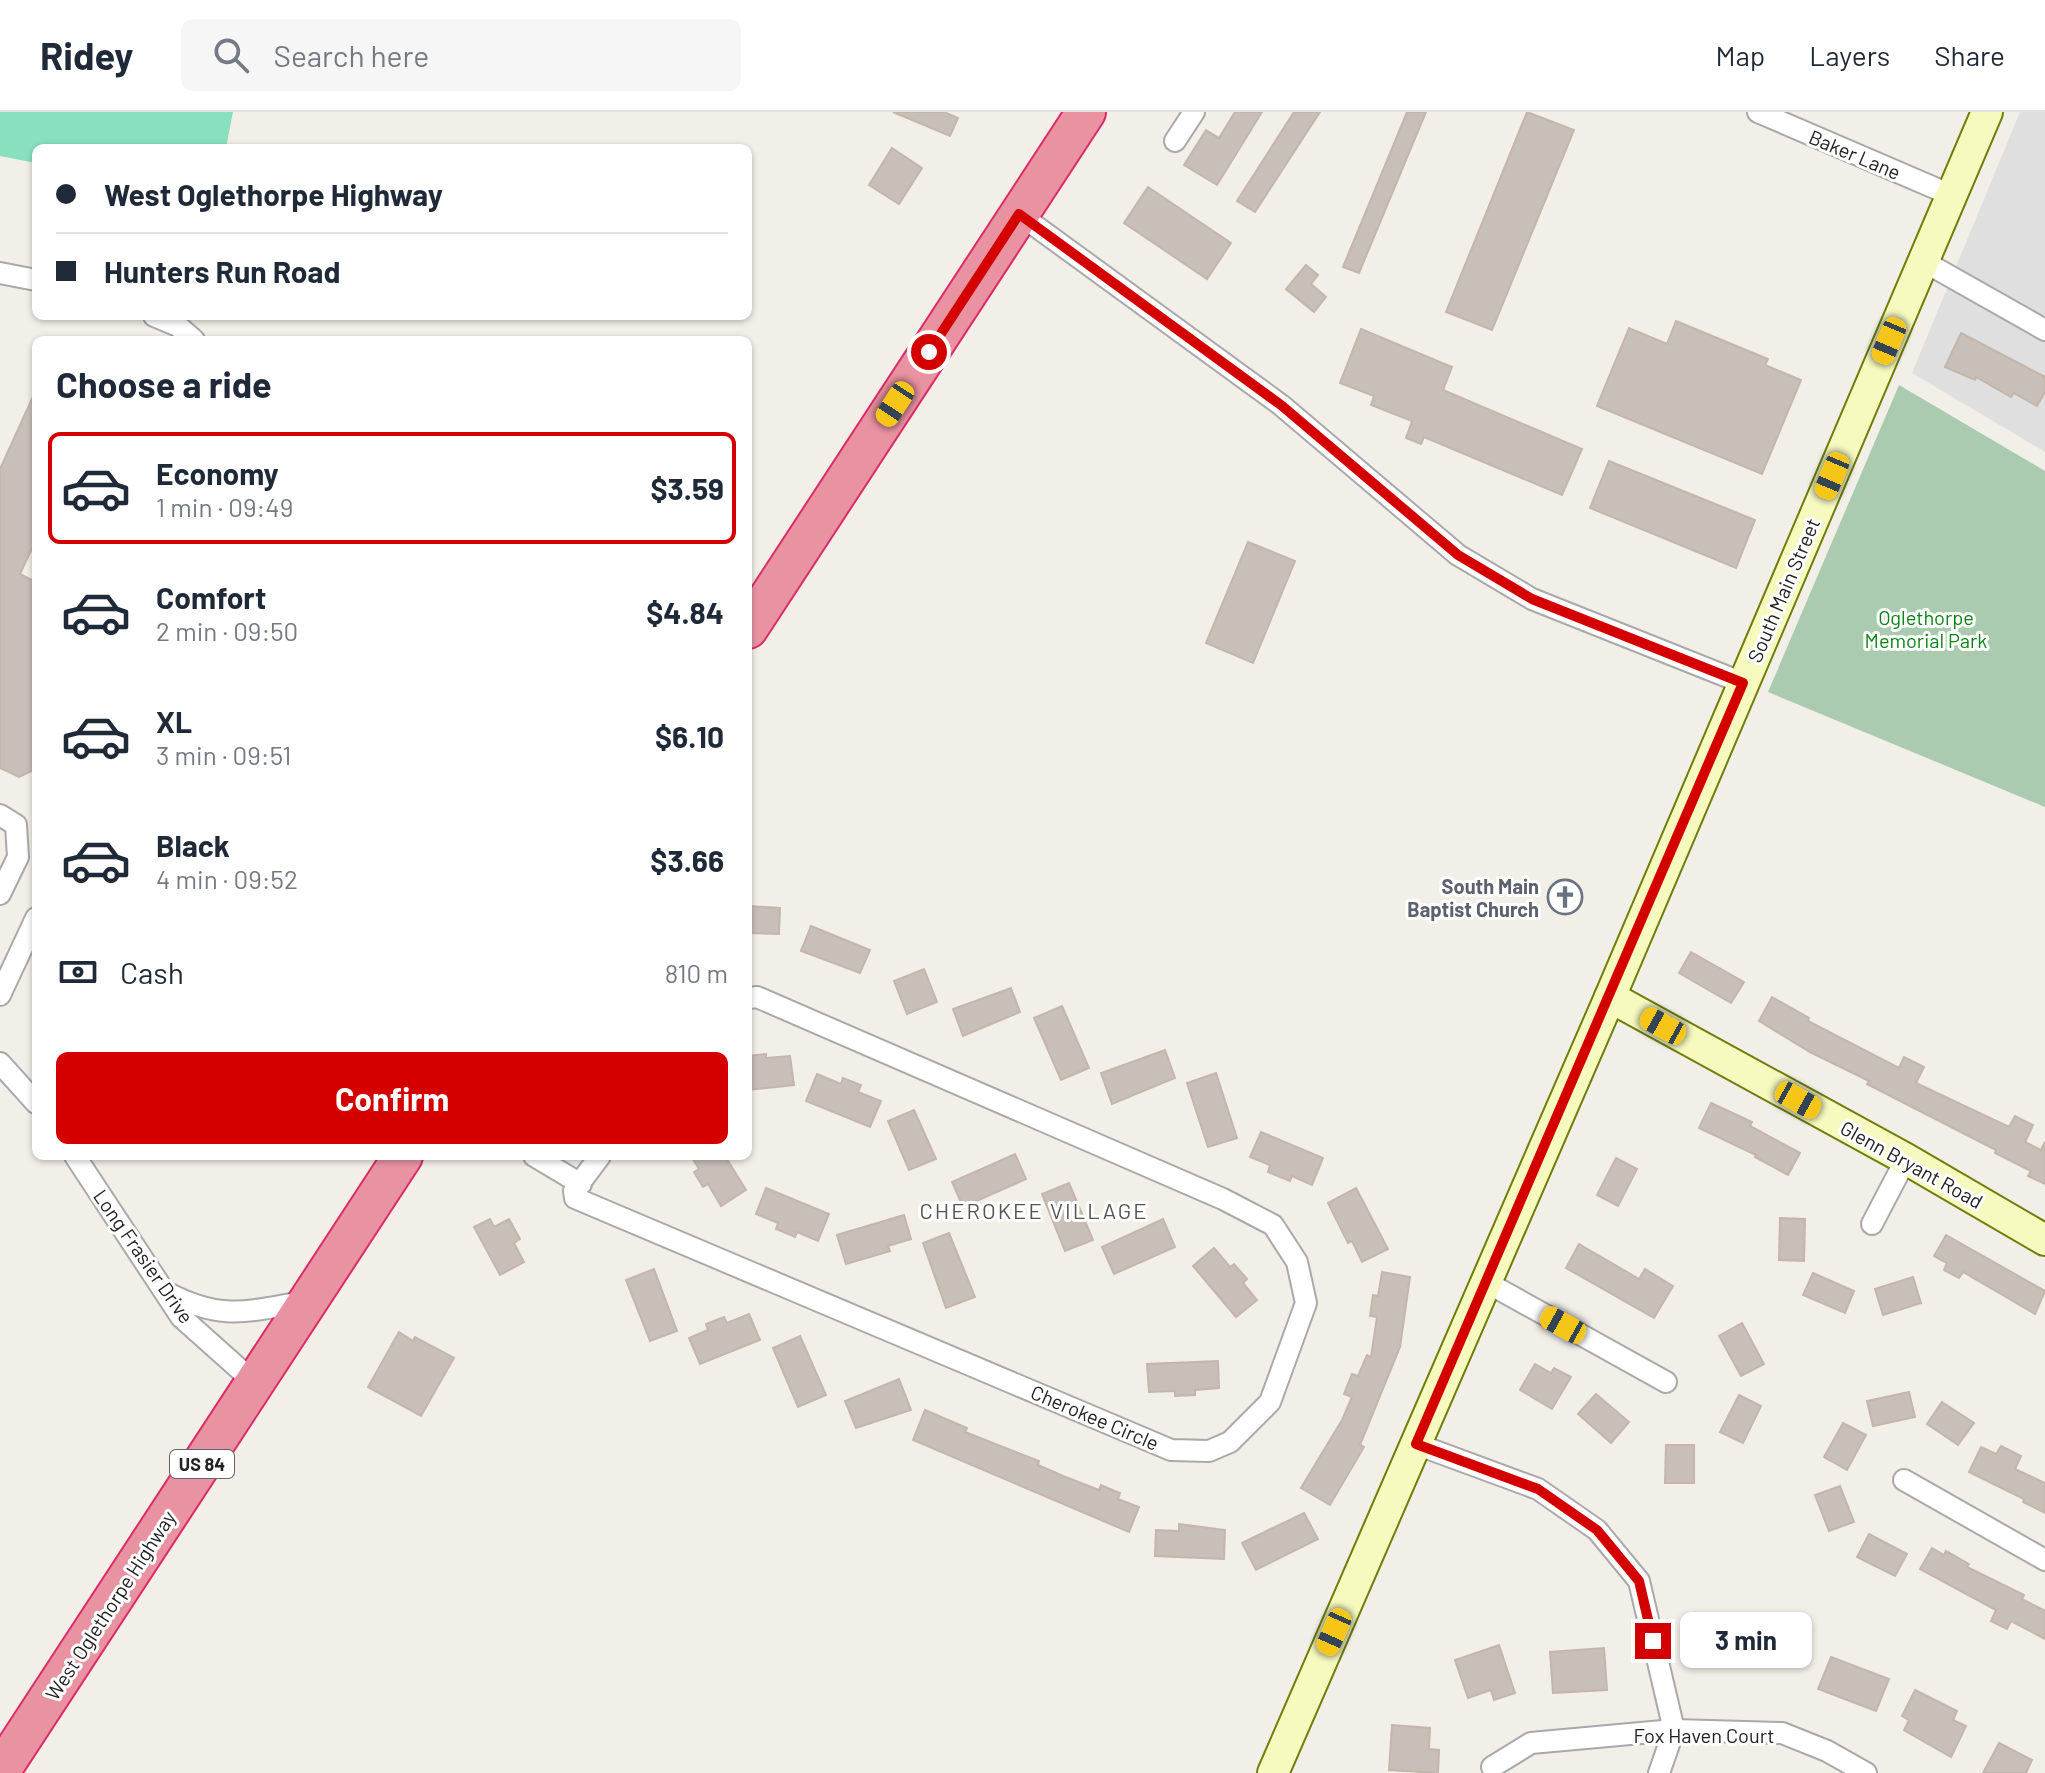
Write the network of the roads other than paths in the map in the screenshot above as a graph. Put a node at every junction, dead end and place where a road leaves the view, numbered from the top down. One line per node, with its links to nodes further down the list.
1 (1086, 112): 7 (highway)
2 (1194, 112): 5 (street)
3 (1758, 112): 6 (street, Baker Lane)
4 (1987, 112): 6 (street, South Main Street)
5 (1175, 141)
6 (1951, 195): 8 (street, South Main Street)
7 (1019, 214): 14 (highway); 15 (street)
8 (1923, 261): 12 (street); 15 (street, South Main Street)
9 (0, 273): 10 (street)
10 (32, 279)
11 (164, 320): 13 (street)
12 (2045, 330)
13 (189, 336)
14 (752, 623)
15 (1743, 683): 20 (street, South Main Street)
16 (0, 815): 17 (street)
17 (0, 894)
18 (32, 927): 19 (street)
19 (0, 995)
20 (1610, 997): 24 (street, Glenn Bryant Road); 32 (street, South Main Street)
21 (752, 998): 29 (street, Cherokee Circle)
22 (0, 1063): 23 (street)
23 (32, 1099)
24 (1906, 1159): 30 (street); 31 (street, Glenn Bryant Road)
25 (78, 1160): 33 (street, Long Frasier Drive)
26 (400, 1160): 34 (highway, West Oglethorpe Highway / US 84)
27 (541, 1160): 29 (street, Cherokee Circle)
28 (597, 1160): 29 (street)
29 (581, 1184)
30 (1872, 1224)
31 (2045, 1240)
32 (1486, 1282): 35 (street); 37 (street, South Main Street)
33 (165, 1292): 34 (street); 36 (street, Long Frasier Drive)
34 (308, 1301): 36 (highway, West Oglethorpe Highway / US 84)
35 (1666, 1382)
36 (255, 1383): 42 (highway, West Oglethorpe Highway / US 84)
37 (1416, 1444): 40 (street); 43 (street, South Main Street)
38 (1904, 1480): 39 (street)
39 (2045, 1560)
40 (1674, 1730): 41 (street, Fox Haven Court); 44 (street); 45 (street, Fox Haven Court)
41 (1492, 1767)
42 (0, 1772)
43 (1273, 1773)
44 (1659, 1773)
45 (1866, 1773)

